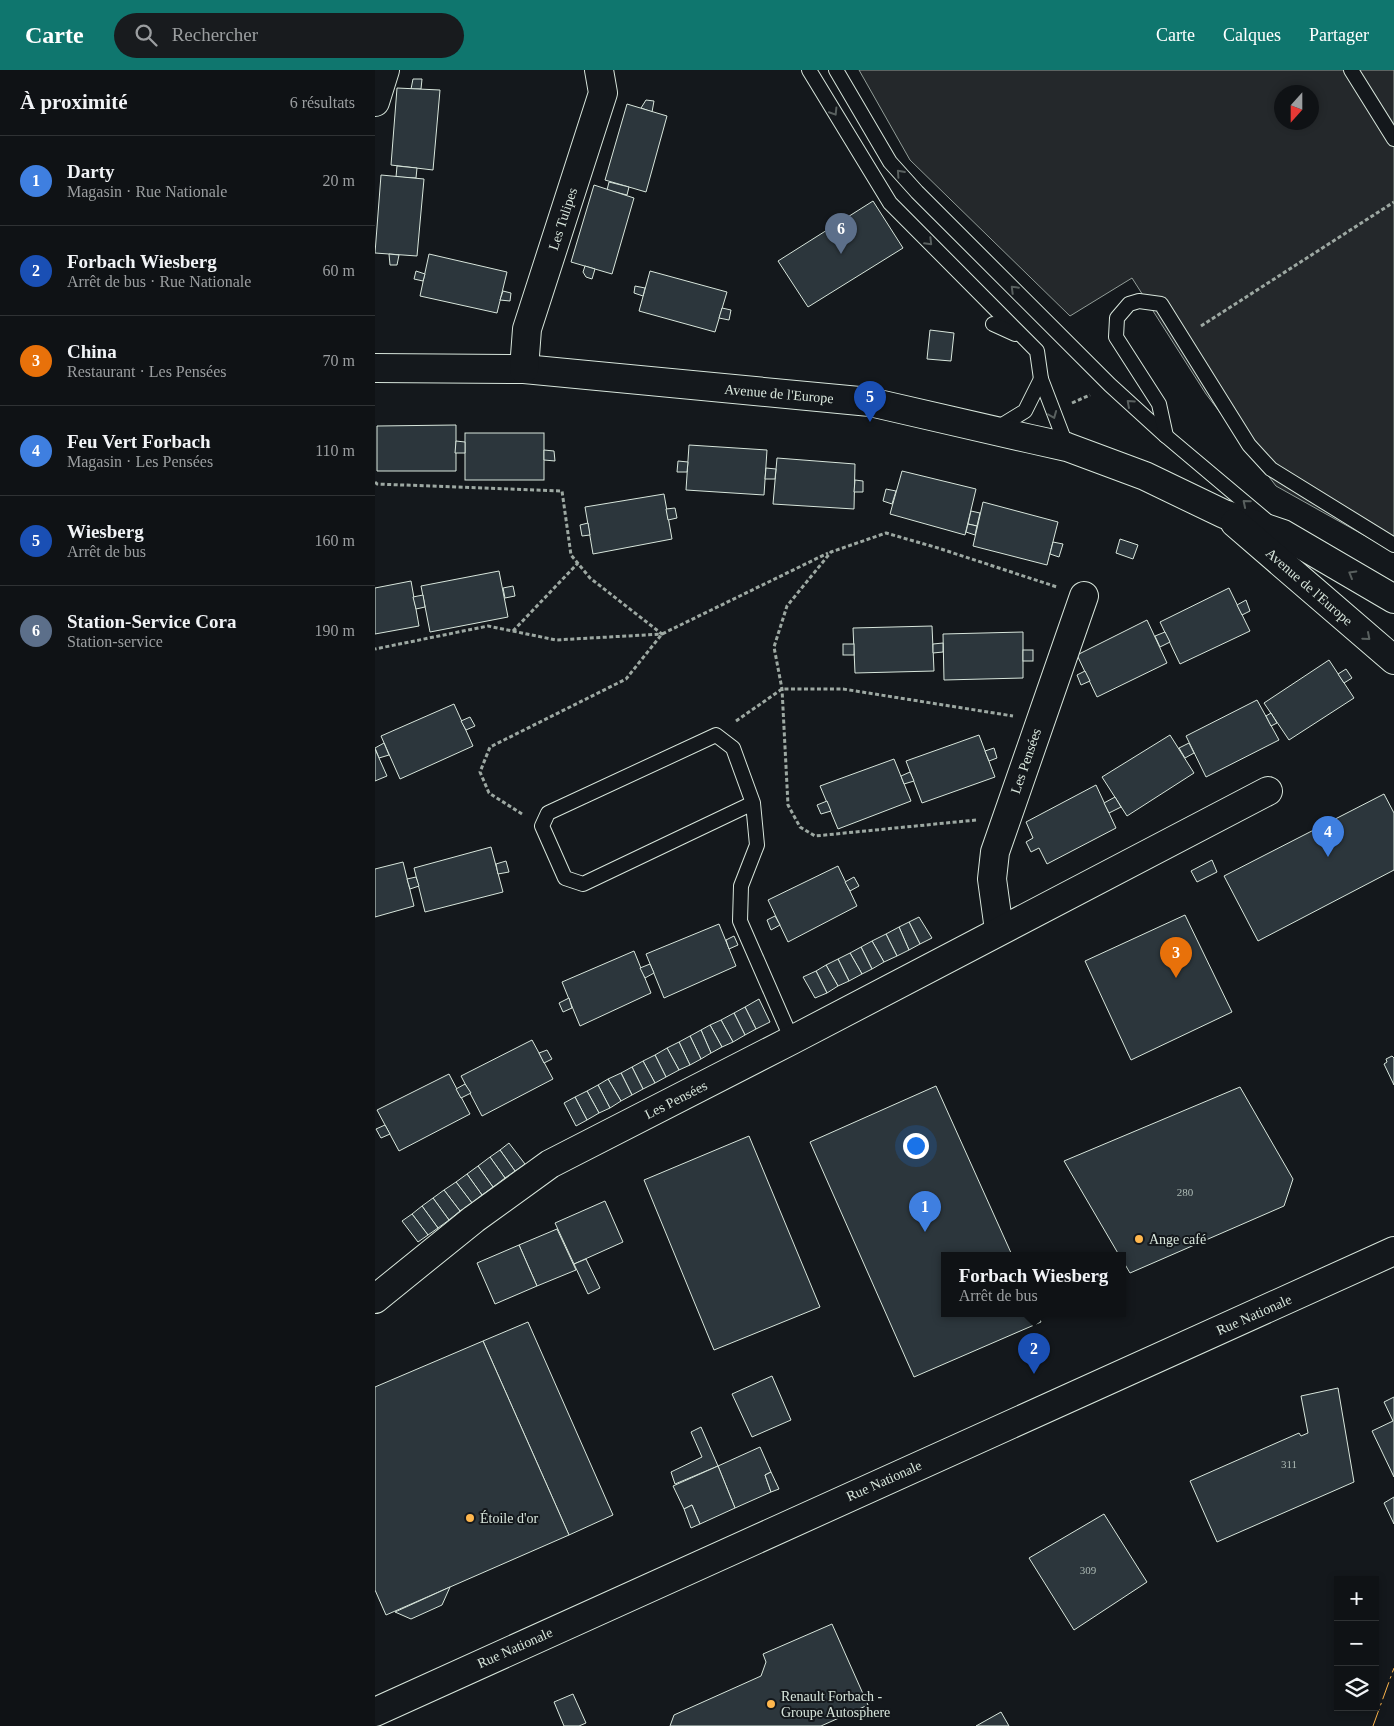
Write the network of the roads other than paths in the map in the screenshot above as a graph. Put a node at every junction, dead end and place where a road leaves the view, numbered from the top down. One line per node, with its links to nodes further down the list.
1 (385, 70): 6 (street)
2 (599, 70): 11 (street, Les Tulipes)
3 (809, 70): 9 (lane, one-way to 9)
4 (836, 70): 14 (lane, one-way to 4)
5 (1351, 70): 7 (lane)
6 (375, 102)
7 (1394, 139)
8 (993, 324): 9 (lane)
9 (1026, 340): 12 (lane)
10 (375, 368): 11 (street, Avenue de l'Europe)
11 (524, 369): 13 (street, Avenue de l'Europe)
12 (1041, 379): 13 (lane); 15 (lane, one-way to 15)
13 (994, 430): 15 (street, Avenue de l'Europe)
14 (1166, 436): 17 (lane, one-way to 14); 18 (lane)
15 (1067, 447): 16 (street, Avenue de l'Europe)
16 (1224, 514): 17 (street, Avenue de l'Europe); 21 (street, Avenue de l'Europe, one-way to 21)
17 (1283, 534): 20 (street, Avenue de l'Europe, one-way to 17)
18 (1394, 544)
19 (1084, 596): 24 (street, Les Pensées)
20 (1394, 598)
21 (1394, 660)
22 (1268, 791): 24 (street, Les Pensées)
23 (753, 803): 23 (lane); 25 (lane)
24 (999, 930): 25 (street, Les Pensées)
25 (792, 1040): 27 (street, Les Pensées)
26 (1394, 1251): 28 (street, Rue Nationale)
27 (376, 1296)
28 (375, 1712)

